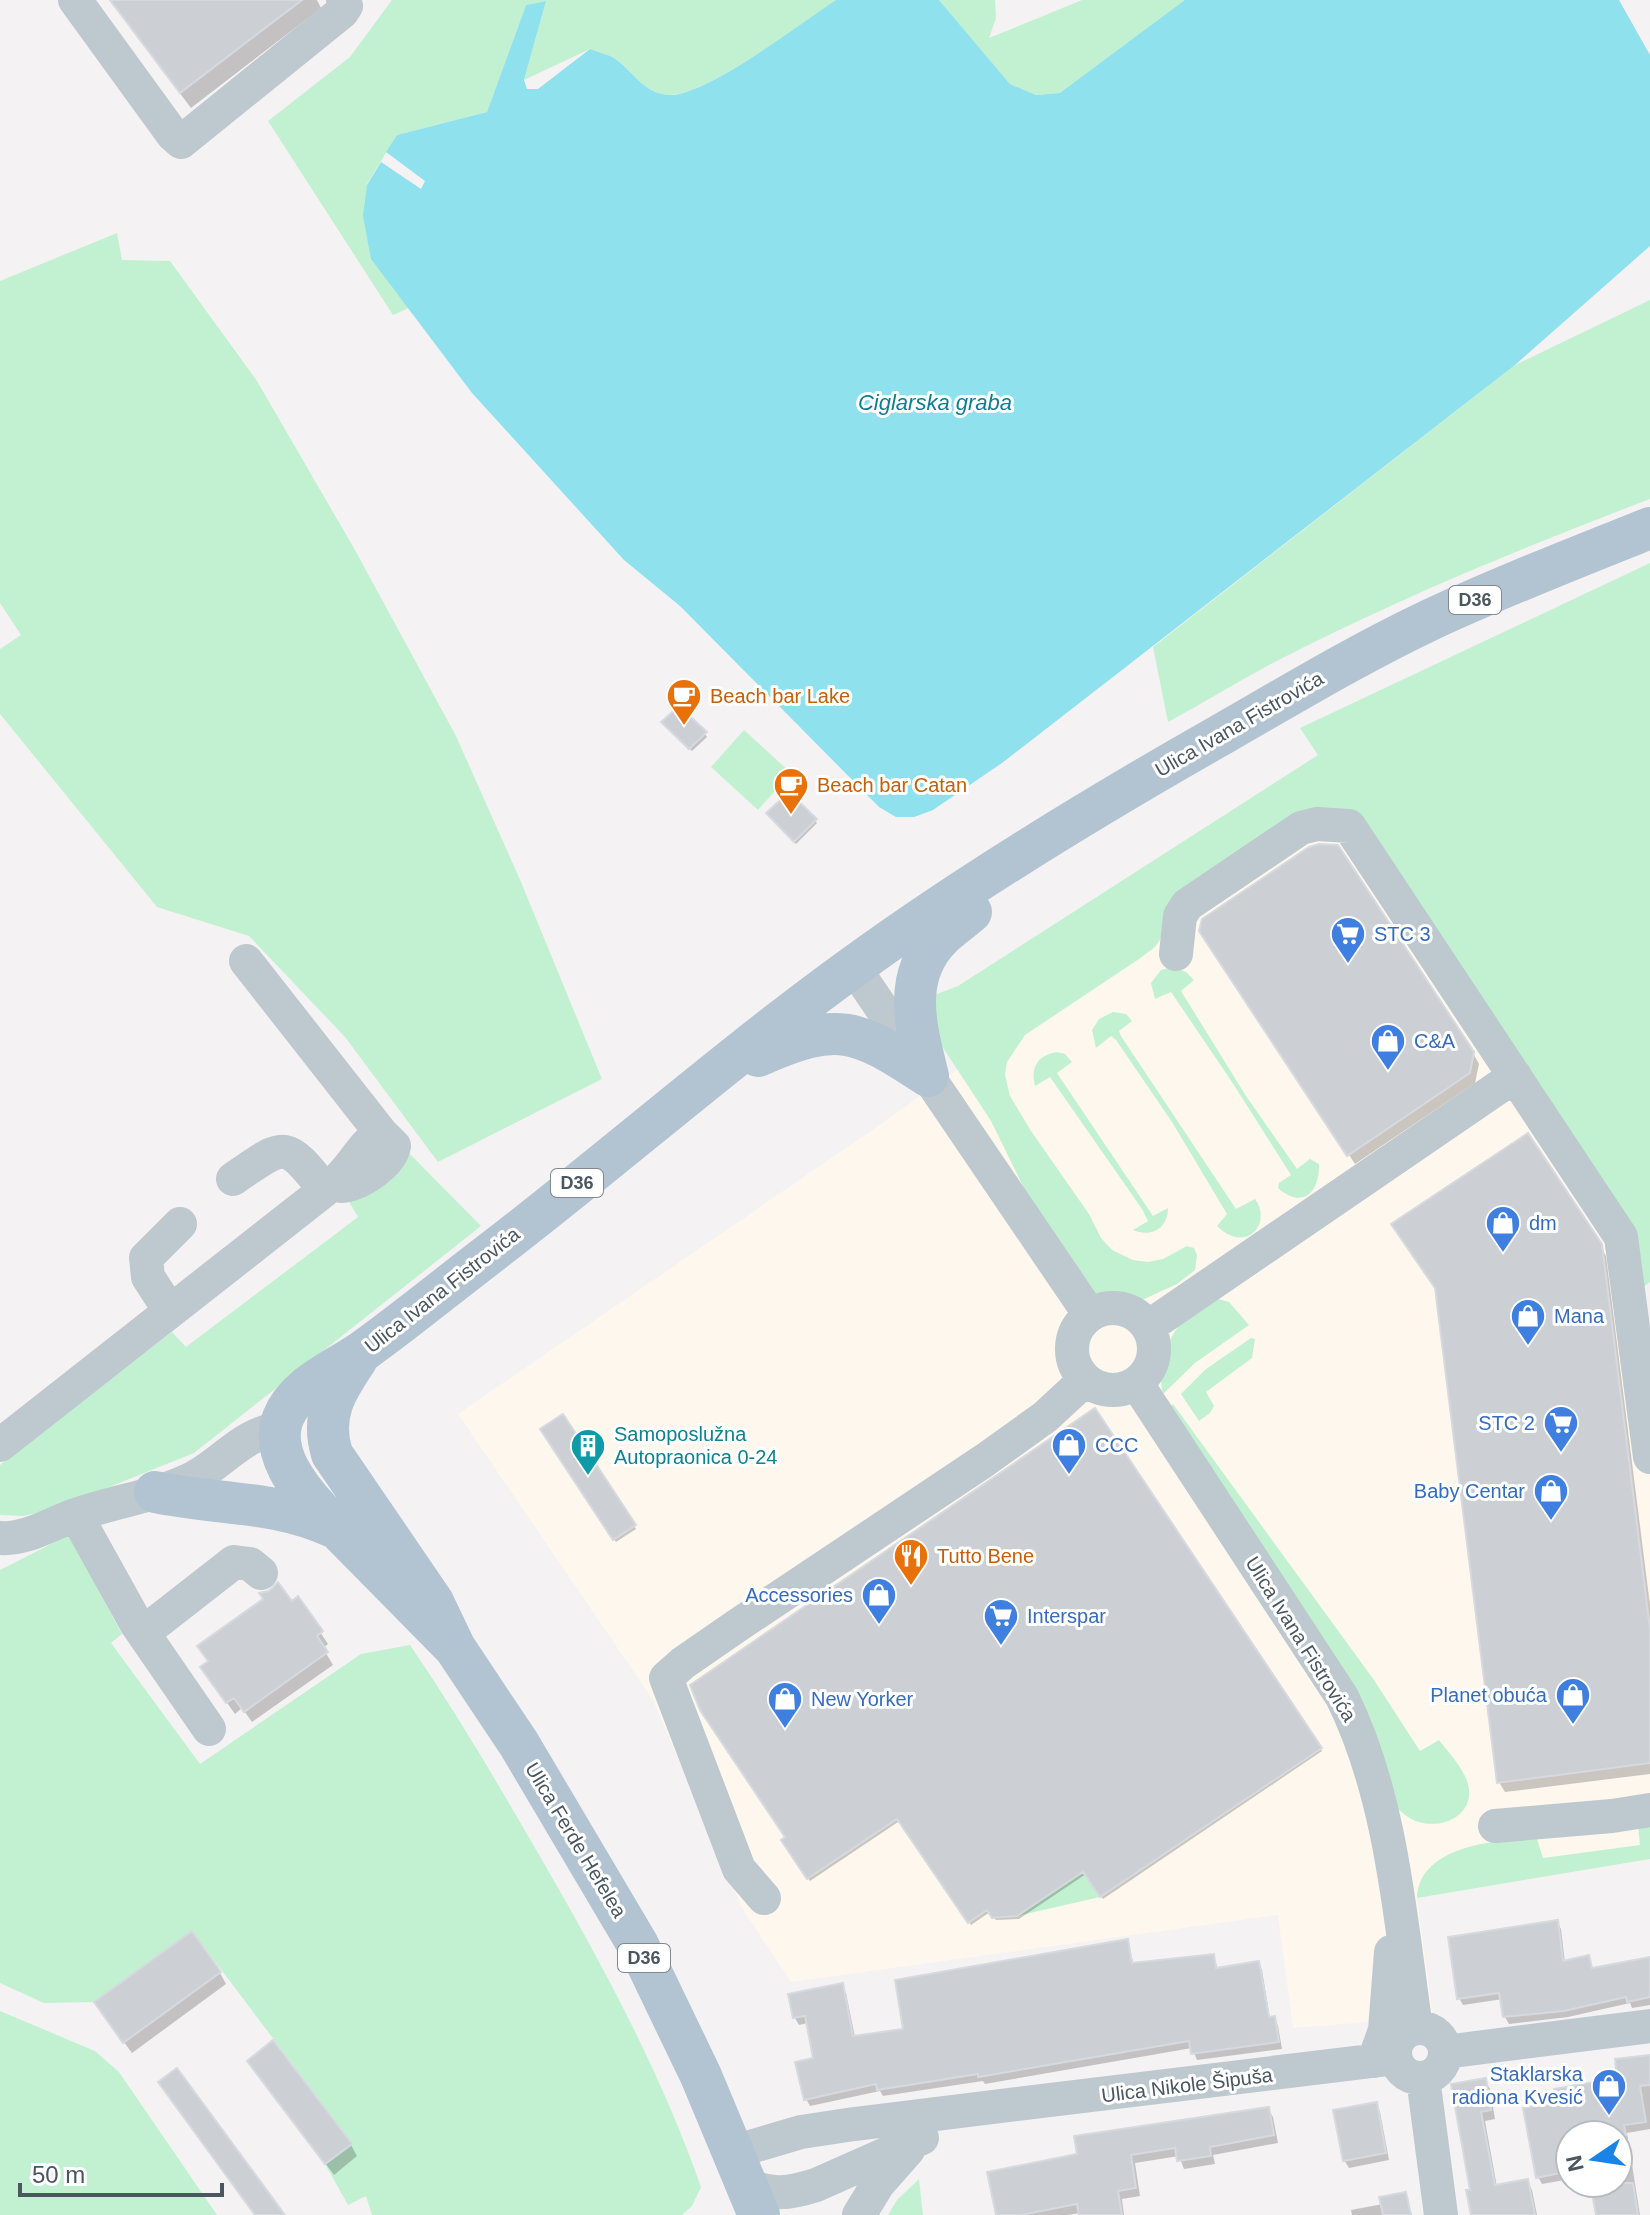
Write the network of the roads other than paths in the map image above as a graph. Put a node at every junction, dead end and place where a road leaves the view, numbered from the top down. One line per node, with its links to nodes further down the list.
1 (75, 0): 2 (street)
2 (343, 0)
3 (1650, 528): 4 (main road, Ulica Ivana Fistrovića / D36)
4 (1024, 852): 7 (main road, Ulica Ivana Fistrovića / D36); 9 (main road)
5 (1176, 954): 10 (street)
6 (246, 961): 12 (street)
7 (853, 966): 8 (main road, Ulica Ivana Fistrovića / D36); 9 (street)
8 (712, 1076): 9 (main road); 17 (main road, Ulica Ivana Fistrovića / D36)
9 (928, 1076): 15 (street)
10 (1515, 1076): 16 (street); 23 (street)
11 (233, 1179): 12 (street)
12 (330, 1186): 14 (street)
13 (180, 1224): 14 (street)
14 (170, 1311): 21 (street)
15 (1090, 1315): 16 (street); 18 (street)
16 (1148, 1327): 19 (street)
17 (362, 1352): 20 (main road, Ulica Ivana Fistrovića / D36); 22 (main road, Ulica Ferde Hefelea / D36)
18 (1085, 1380): 19 (street); 34 (street)
19 (1137, 1384): 35 (street, Ulica Ivana Fistrovića)
20 (280, 1429): 22 (main road); 24 (street); 26 (main road, Ulica Ferde Hefelea / D36)
21 (0, 1445)
22 (332, 1454): 30 (main road, Ulica Ferde Hefelea / D36)
23 (1650, 1457)
24 (155, 1492): 25 (street); 26 (main road)
25 (76, 1515): 27 (street); 29 (street)
26 (339, 1530): 30 (main road, Ulica Ferde Hefelea / D36)
27 (0, 1538)
28 (261, 1573): 29 (street)
29 (143, 1633): 31 (street)
30 (455, 1648): 43 (main road, Ulica Ferde Hefelea / D36)
31 (209, 1729)
32 (1650, 1810): 33 (street)
33 (1495, 1826)
34 (764, 1898)
35 (1400, 1921): 37 (street, Ulica Ivana Fistrovića); 39 (street, Ulica Ivana Fistrovića)
36 (1650, 2026): 38 (street)
37 (1416, 2028): 38 (street); 39 (street)
38 (1445, 2052): 40 (street)
39 (1385, 2060): 40 (street); 41 (street, Ulica Nikole Šipuša)
40 (1423, 2078): 45 (street)
41 (978, 2111): 42 (street, Ulica Nikole Šipuša); 43 (street, Ulica Nikole Šipuša)
42 (922, 2138): 43 (street, Ulica Nikole Šipuša); 44 (street, Ulica Nikole Šipuša)
43 (746, 2183)
44 (859, 2215)
45 (1441, 2215)

